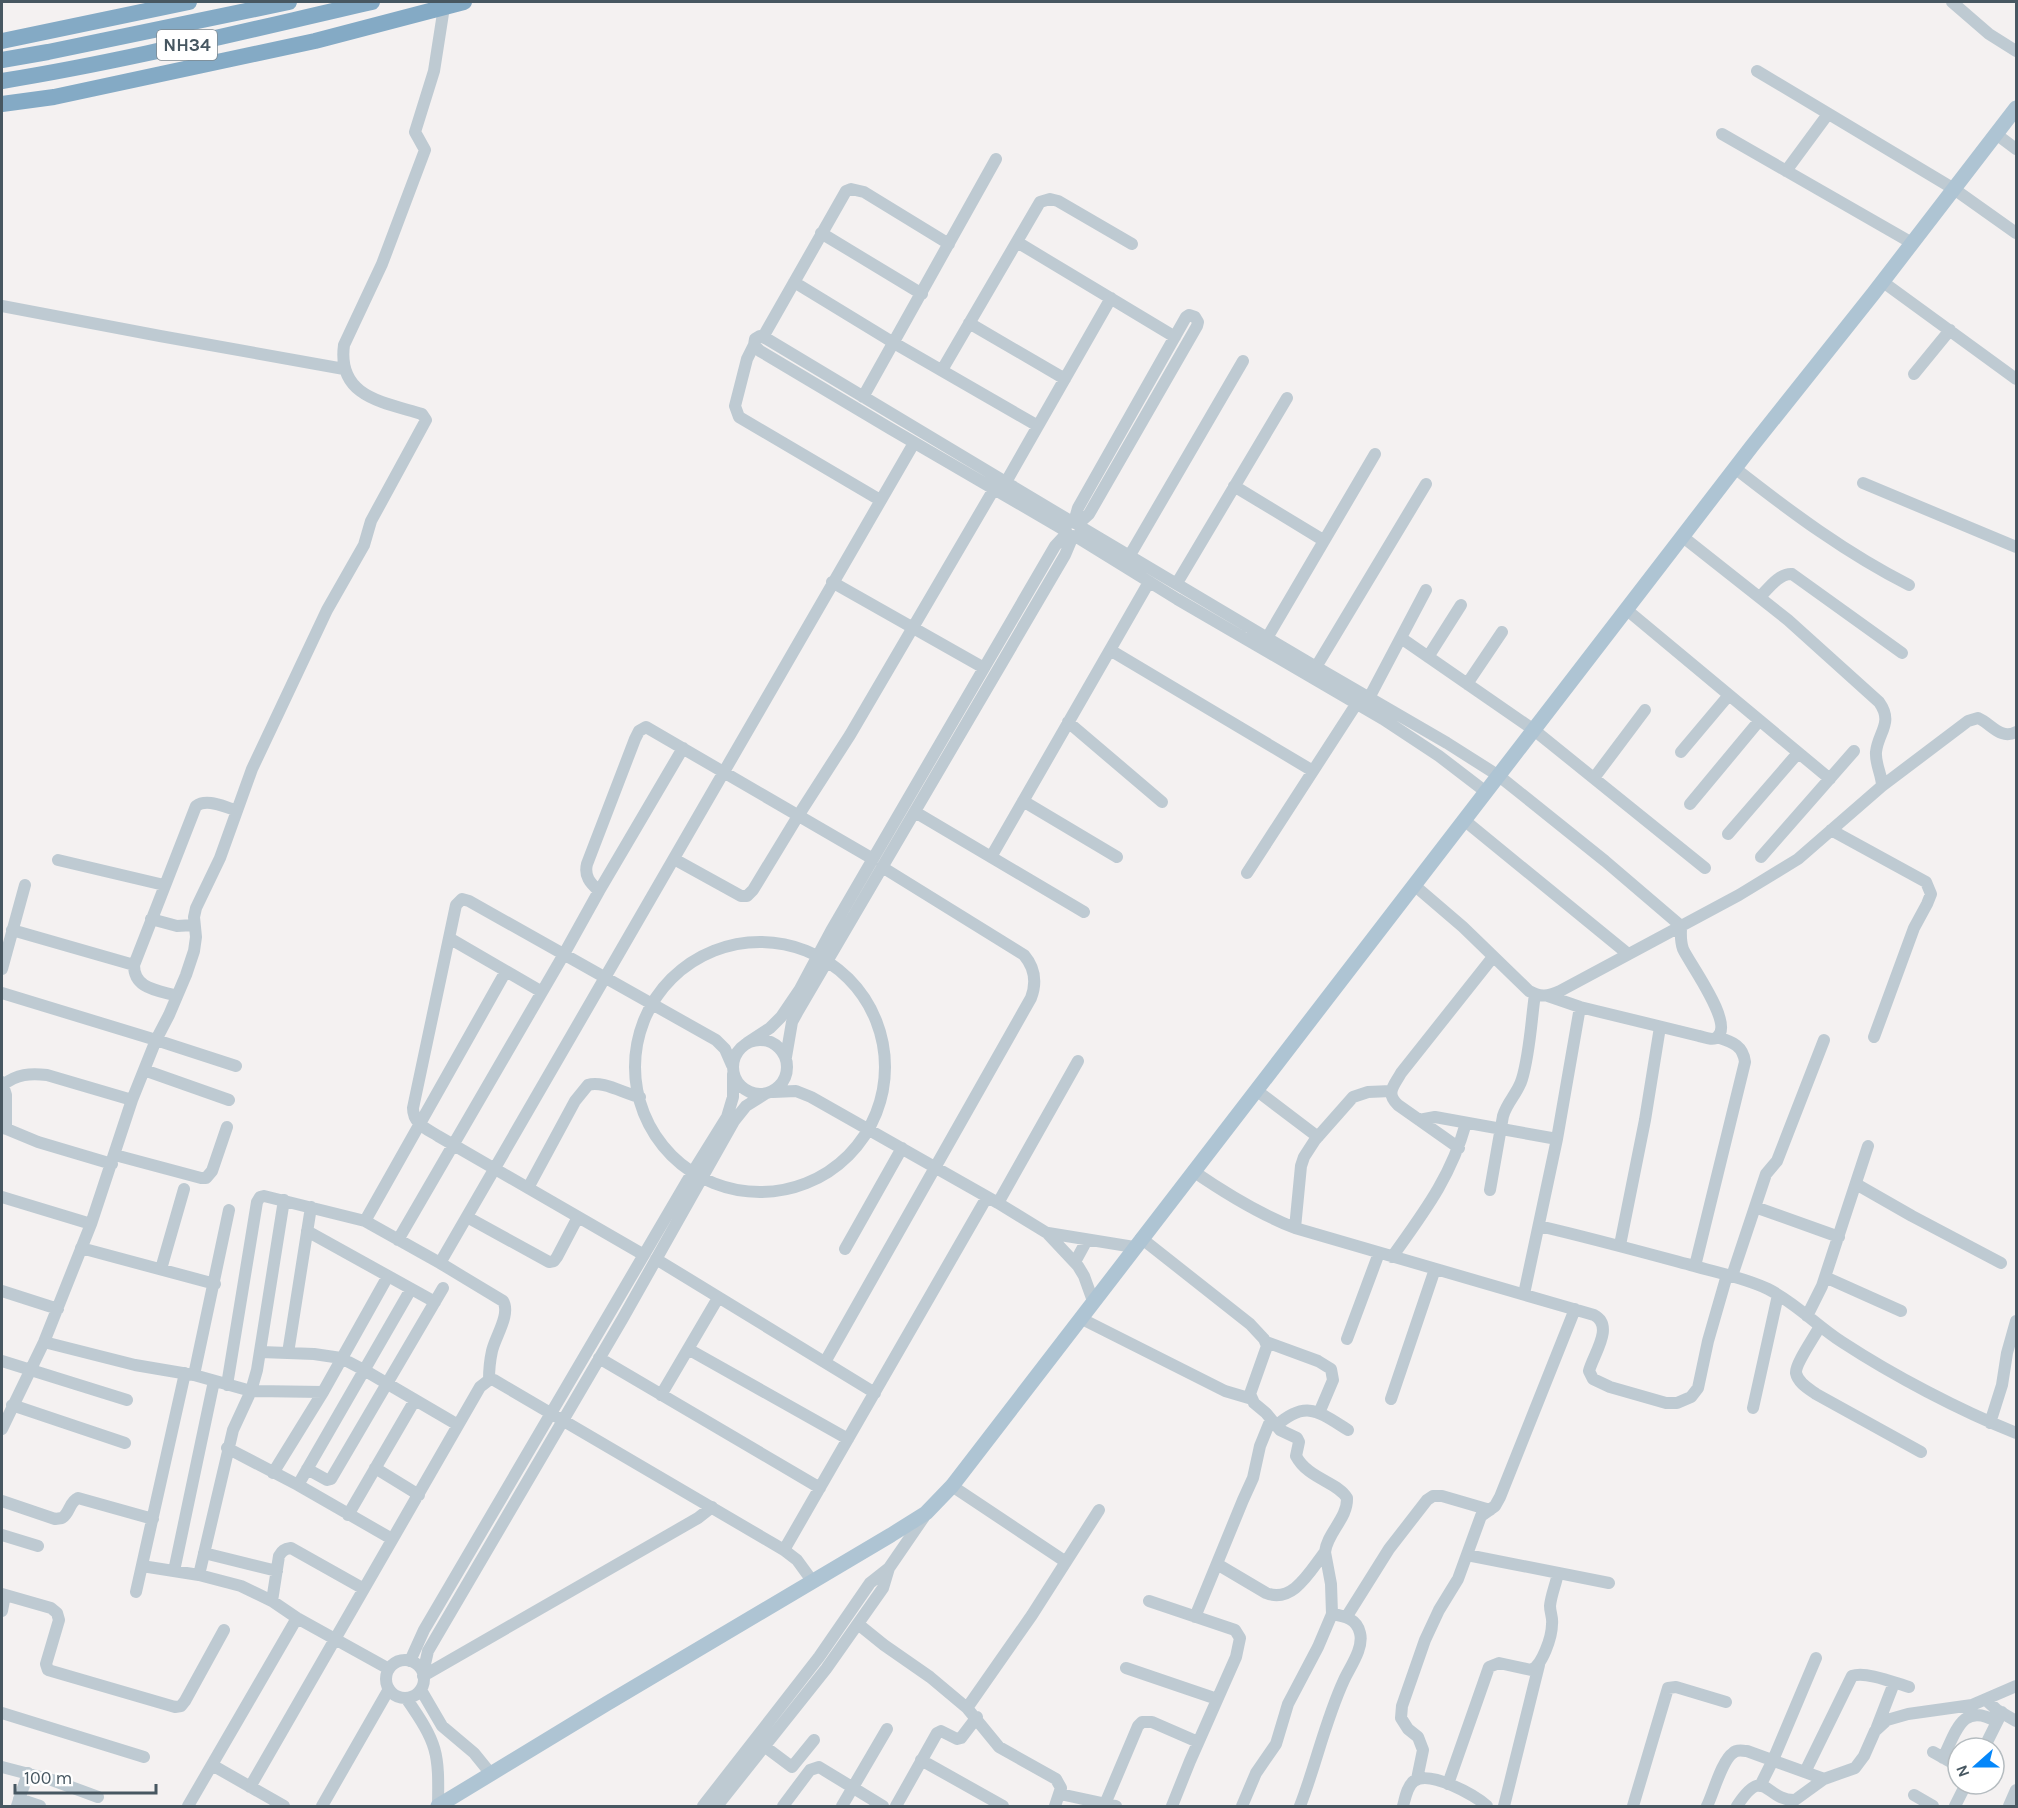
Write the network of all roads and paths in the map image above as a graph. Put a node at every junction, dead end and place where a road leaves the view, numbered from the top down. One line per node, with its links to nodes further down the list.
1 (189, 2): 6 (highway)
2 (289, 2): 10 (highway, NH34)
3 (372, 2): 12 (highway, NH34)
4 (464, 2): 7 (highway)
5 (1952, 2): 9 (street)
6 (160, 5): 8 (highway)
7 (444, 7): 13 (highway); 39 (street)
8 (2, 41)
9 (2016, 51)
10 (2, 60)
11 (1756, 71): 15 (street)
12 (2, 81)
13 (2, 104)
14 (2016, 109): 17 (main road)
15 (1828, 114): 20 (street); 21 (street)
16 (1722, 134): 20 (street)
17 (1996, 134): 18 (street); 21 (main road)
18 (2016, 149)
19 (996, 159): 26 (street)
20 (1786, 171): 25 (street)
21 (1954, 189): 23 (street); 25 (main road)
22 (821, 233): 26 (street); 28 (street); 30 (street)
23 (2016, 233)
24 (1017, 242): 27 (street); 31 (street); 33 (street)
25 (1912, 243): 29 (main road)
26 (949, 244): 30 (street)
27 (1132, 244)
28 (794, 282): 36 (street); 37 (street)
29 (1882, 282): 34 (street); 49 (main road)
30 (922, 294): 37 (street)
31 (1111, 298): 35 (street); 42 (street)
32 (2, 306): 39 (street)
33 (969, 323): 40 (street); 42 (street)
34 (1950, 330): 41 (street); 43 (street)
35 (1175, 336): 56 (street); 56 (street)
36 (758, 341): 44 (street); 47 (street); 55 (street)
37 (894, 343): 40 (street); 44 (street)
38 (1243, 361): 60 (street)
39 (344, 369): 101 (street)
40 (942, 370): 46 (street)
41 (1914, 374)
42 (1065, 379): 46 (street)
43 (2016, 380)
44 (863, 397): 50 (street)
45 (1287, 398): 53 (street)
46 (1038, 426): 50 (street)
47 (914, 443): 54 (street); 55 (street)
48 (1375, 454): 58 (street)
49 (1736, 469): 57 (main road); 64 (street)
50 (1006, 482): 56 (street)
51 (1863, 483): 59 (street)
52 (1426, 484): 76 (street)
53 (1234, 486): 58 (street); 63 (street)
54 (994, 489): 56 (street); 69 (street)
55 (880, 500): 61 (street)
56 (1073, 529): 60 (street); 62 (street); 77 (street); 102 (street)
57 (1683, 537): 66 (street); 68 (main road)
58 (1323, 540): 71 (street)
59 (2016, 547)
60 (1130, 555): 63 (street)
61 (832, 582): 69 (street); 92 (street)
62 (1149, 582): 73 (street); 81 (street)
63 (1177, 584): 71 (street)
64 (1909, 585)
65 (1426, 590): 72 (street)
66 (1760, 597): 74 (street); 96 (street)
67 (1461, 605): 75 (street)
68 (1626, 610): 79 (street); 85 (main road)
69 (914, 628): 77 (street); 103 (street)
70 (1502, 632): 78 (street)
71 (1267, 638): 76 (street)
72 (1401, 638): 75 (street); 80 (street)
73 (1110, 650): 84 (street); 91 (street)
74 (1902, 653)
75 (1428, 657): 78 (street)
76 (1316, 667): 80 (street)
77 (984, 668): 112 (street)
78 (1467, 684): 85 (street)
79 (1729, 695): 83 (street); 89 (street)
80 (1369, 698): 93 (street)
81 (1357, 703): 91 (street); 97 (street)
82 (1645, 710): 94 (street)
83 (1759, 720): 90 (street); 100 (street)
84 (1068, 722): 98 (street); 99 (street)
85 (1534, 730): 93 (main road); 94 (street)
86 (2016, 732): 96 (street)
87 (683, 748): 92 (street); 118 (street); 118 (street)
88 (1854, 751): 95 (street)
89 (1681, 752)
90 (1798, 753): 95 (street); 106 (street)
91 (1313, 771): 114 (street)
92 (724, 773): 103 (street); 110 (street)
93 (1499, 776): 97 (main road); 122 (street)
94 (1594, 778): 113 (street)
95 (1830, 779): 109 (street)
96 (1882, 786): 105 (street)
97 (1486, 792): 104 (main road)
98 (1023, 801): 107 (street); 108 (street)
99 (1162, 802)
100 (1690, 804)
101 (236, 810): 116 (street); 121 (street)
102 (915, 812): 107 (street); 112 (street)
103 (798, 816): 110 (street); 112 (street)
104 (1464, 820): 117 (main road); 126 (street)
105 (1832, 830): 122 (street); 142 (street)
106 (1728, 834)
107 (991, 857): 119 (street)
108 (1117, 857)
109 (1761, 857)
110 (674, 859): 132 (street)
111 (58, 861): 116 (street)
112 (877, 863): 128 (street); 174 (street)
113 (1705, 868)
114 (1247, 873)
115 (26, 885): 123 (street)
116 (164, 885): 120 (street)
117 (1414, 885): 127 (street); 153 (main road)
118 (599, 891): 125 (street)
119 (1084, 912)
120 (151, 919): 121 (street); 129 (street)
121 (194, 925): 136 (street)
122 (1682, 926): 126 (street); 141 (street)
123 (12, 930): 129 (street); 130 (street)
124 (449, 938): 125 (street); 131 (street); 162 (street)
125 (564, 954): 132 (street); 133 (street)
126 (1628, 954): 137 (street)
127 (1493, 957): 135 (street); 154 (street)
128 (823, 958): 138 (street); 146 (street); 147 (street); 166 (street)
129 (134, 965): 136 (street)
130 (2, 969)
131 (506, 971): 133 (street); 162 (street)
132 (605, 978): 138 (street); 175 (street)
133 (542, 992): 169 (street)
134 (2, 993): 143 (street)
135 (1535, 994): 137 (street); 165 (street)
136 (177, 996): 143 (street)
137 (1548, 996): 139 (street)
138 (651, 1004): 144 (street); 157 (street)
139 (1580, 1007): 140 (street); 168 (street)
140 (1660, 1027): 141 (street); 200 (street)
141 (1717, 1037): 210 (street)
142 (1874, 1037)
143 (156, 1040): 149 (street); 150 (street)
144 (716, 1040): 146 (street); 151 (street)
145 (1824, 1040): 186 (street)
146 (743, 1045): 147 (street); 151 (street)
147 (786, 1061): 155 (street); 156 (street)
148 (1078, 1061): 184 (street)
149 (236, 1066)
150 (144, 1070): 158 (street); 159 (street)
151 (733, 1070): 155 (street); 177 (street)
152 (2, 1084): 158 (street); 164 (street)
153 (1256, 1090): 167 (street); 176 (main road)
154 (1391, 1091): 160 (street); 167 (street)
155 (769, 1093): 156 (street); 177 (street)
156 (811, 1096): 166 (street)
157 (640, 1097): 177 (street); 179 (street)
158 (132, 1100): 173 (street)
159 (229, 1100)
160 (1419, 1120): 161 (street); 172 (street)
161 (1466, 1123): 165 (street); 172 (street)
162 (419, 1124): 169 (street); 190 (street)
163 (227, 1127): 173 (street)
164 (4, 1128): 173 (street)
165 (1501, 1129): 168 (street); 181 (street)
166 (869, 1130): 171 (street); 177 (street)
167 (1318, 1137): 193 (street)
168 (1557, 1139): 192 (street)
169 (452, 1144): 175 (street); 197 (street)
170 (1869, 1146): 178 (street)
171 (902, 1148): 174 (street); 202 (street)
172 (1459, 1148): 205 (street)
173 (113, 1159): 191 (street)
174 (935, 1167): 184 (street); 241 (street)
175 (495, 1169): 179 (street); 188 (street)
176 (1193, 1171): 193 (street); 199 (main road)
177 (697, 1176): 204 (street); 206 (street)
178 (1856, 1184): 196 (street); 209 (street)
179 (528, 1188): 189 (street)
180 (184, 1189): 211 (street)
181 (1490, 1190)
182 (2, 1197): 191 (street)
183 (284, 1200): 185 (street); 236 (street); 249 (street)
184 (993, 1200): 195 (street); 252 (street)
185 (311, 1207): 190 (street); 194 (street)
186 (1755, 1207): 196 (street); 213 (street)
187 (229, 1210): 216 (street)
188 (467, 1217): 189 (street); 208 (street)
189 (578, 1217): 204 (street)
190 (365, 1221): 197 (street)
191 (91, 1224): 201 (street)
192 (1539, 1226): 200 (street); 220 (street)
193 (1295, 1228): 203 (street)
194 (307, 1231): 214 (street); 237 (street)
195 (1047, 1233): 198 (street); 207 (street)
196 (1839, 1237): 215 (street)
197 (398, 1240): 208 (street)
198 (1087, 1240): 199 (street); 207 (street)
199 (1137, 1242): 223 (main road); 234 (street)
200 (1620, 1245): 210 (street)
201 (81, 1248): 211 (street); 225 (street)
202 (845, 1249)
203 (1379, 1253): 205 (street); 232 (street)
204 (644, 1255): 260 (street)
205 (1392, 1257): 212 (street)
206 (656, 1259): 222 (street); 239 (street)
207 (1075, 1262): 223 (street)
208 (440, 1263): 246 (street)
209 (2001, 1263)
210 (1695, 1266): 213 (street)
211 (161, 1269): 216 (street)
212 (1435, 1269): 220 (street); 257 (street)
213 (1730, 1275): 221 (street); 226 (street)
214 (388, 1276): 218 (street); 238 (street)
215 (1825, 1277): 227 (street); 228 (street)
216 (214, 1284): 245 (street)
217 (443, 1288): 224 (street)
218 (411, 1289): 224 (street); 244 (street)
219 (2, 1291): 225 (street)
220 (1524, 1294): 226 (street)
221 (1778, 1295): 228 (street); 259 (street)
222 (718, 1298): 235 (street); 241 (street)
223 (1093, 1301): 229 (main road)
224 (435, 1302): 248 (street)
225 (58, 1309): 233 (street)
226 (1575, 1309): 283 (street)
227 (1901, 1311)
228 (1807, 1316): 231 (street)
229 (1080, 1318): 254 (street); 277 (main road)
230 (2016, 1321): 242 (street)
231 (1820, 1326): 264 (street); 272 (street)
232 (1347, 1339)
233 (45, 1342): 243 (street); 245 (street)
234 (1266, 1342): 254 (street); 261 (street)
235 (688, 1349): 253 (street); 269 (street)
236 (261, 1352): 237 (street); 250 (street)
237 (288, 1353): 238 (street)
238 (341, 1358): 244 (street); 251 (street)
239 (599, 1358): 253 (street); 262 (street)
240 (2, 1361): 243 (street)
241 (825, 1362): 252 (street)
242 (2011, 1363): 264 (street)
243 (30, 1370): 255 (street); 258 (street)
244 (364, 1370): 248 (street); 274 (street)
245 (189, 1374): 247 (street); 286 (street)
246 (489, 1380): 260 (street); 265 (street)
247 (214, 1381): 249 (street); 298 (street)
248 (387, 1383): 256 (street); 274 (street)
249 (227, 1385): 250 (street)
250 (251, 1391): 251 (street); 271 (street)
251 (323, 1392): 275 (street)
252 (875, 1393): 269 (street)
253 (661, 1395): 278 (street)
254 (1251, 1399): 263 (street)
255 (127, 1400)
256 (415, 1400): 265 (street); 273 (street)
257 (1391, 1400)
258 (12, 1405): 266 (street); 270 (street)
259 (1753, 1408)
260 (550, 1413): 262 (street); 318 (street)
261 (1319, 1413): 263 (street); 267 (street)
262 (563, 1420): 281 (street); 322 (street)
263 (1274, 1422): 291 (street); 295 (street)
264 (1990, 1423): 268 (street)
265 (458, 1425): 279 (street)
266 (2, 1429)
267 (1348, 1430)
268 (2016, 1433)
269 (848, 1439): 278 (street)
270 (125, 1443)
271 (227, 1448): 275 (street); 292 (street)
272 (1921, 1452)
273 (375, 1468): 279 (street); 285 (street)
274 (307, 1469): 276 (street)
275 (273, 1473): 276 (street)
276 (298, 1485): 285 (street)
277 (952, 1486): 284 (main road); 294 (street)
278 (820, 1488): 290 (street)
279 (419, 1495): 288 (street)
280 (2, 1502): 286 (street)
281 (712, 1507): 290 (street); 322 (street)
282 (1099, 1510): 294 (street)
283 (1490, 1510): 293 (street); 311 (street)
284 (926, 1513): 297 (street); 302 (main road)
285 (348, 1515): 288 (street)
286 (153, 1519): 296 (street)
287 (2, 1535): 289 (street)
288 (392, 1539): 304 (street)
289 (38, 1546)
290 (784, 1550): 302 (street)
291 (1325, 1552): 295 (street); 310 (street)
292 (204, 1553): 299 (street); 301 (street)
293 (1467, 1555): 300 (street); 355 (street)
294 (1066, 1562): 332 (street)
295 (1217, 1564): 312 (street)
296 (142, 1566): 298 (street); 305 (street)
297 (889, 1568): 314 (street); 372 (street)
298 (174, 1571): 301 (street)
299 (277, 1571): 304 (street); 307 (street)
300 (1558, 1573): 303 (street); 319 (street)
301 (199, 1575): 307 (street)
302 (813, 1582): 354 (main road)
303 (1609, 1583)
304 (364, 1589): 316 (street)
305 (136, 1592)
306 (3, 1595): 309 (street); 315 (street)
307 (272, 1601): 313 (street)
308 (1149, 1601): 312 (street)
309 (2, 1611)
310 (1332, 1614): 311 (street); 381 (street)
311 (1347, 1616): 382 (street)
312 (1195, 1617): 329 (street)
313 (297, 1618): 316 (street); 350 (street)
314 (858, 1624): 332 (street); 344 (street)
315 (224, 1630)
316 (335, 1639): 321 (street); 359 (street)
317 (1816, 1658): 349 (street)
318 (410, 1661): 321 (street); 322 (street)
319 (1539, 1665): 357 (street); 385 (street)
320 (1126, 1668): 329 (street)
321 (389, 1669): 326 (street)
322 (423, 1675): 327 (street)
323 (1894, 1683): 325 (street); 338 (street); 352 (street)
324 (2016, 1686): 330 (street)
325 (1909, 1687)
326 (389, 1689): 328 (street); 370 (street)
327 (421, 1690): 328 (street); 345 (street)
328 (406, 1698): 345 (street)
329 (1217, 1699): 342 (street)
330 (1986, 1700): 335 (street); 338 (street)
331 (1726, 1702): 386 (street)
332 (967, 1708): 334 (street)
333 (2, 1713): 346 (street)
334 (977, 1717): 348 (street); 362 (street)
335 (1999, 1717): 336 (street); 339 (street); 340 (street)
336 (2016, 1721)
337 (887, 1729): 360 (street)
338 (1875, 1731): 356 (street)
339 (1951, 1736)
340 (1990, 1736)
341 (814, 1740): 344 (street)
342 (1198, 1742): 366 (street); 380 (street)
343 (1946, 1743): 347 (street)
344 (764, 1746): 373 (street)
345 (449, 1749): 354 (street); 371 (street)
346 (144, 1757)
347 (1946, 1759)
348 (921, 1760): 377 (street); 378 (street)
349 (1773, 1760): 352 (street); 358 (street); 387 (street)
350 (212, 1765): 359 (street); 368 (street)
351 (2, 1767): 353 (street)
352 (1805, 1772): 356 (street)
353 (28, 1773): 364 (street); 365 (street)
354 (491, 1774): 371 (main road)
355 (1417, 1779): 357 (street); 383 (street)
356 (1824, 1779): 358 (street)
357 (1449, 1785): 384 (street)
358 (1760, 1786): 388 (street)
359 (250, 1787): 369 (street)
360 (853, 1788): 374 (street); 375 (street); 376 (street)
361 (2016, 1790): 390 (street)
362 (1060, 1794): 366 (street); 379 (street)
363 (1914, 1795): 389 (street)
364 (98, 1797)
365 (18, 1803): 367 (street)
366 (1111, 1805)
367 (40, 1806)
368 (188, 1806)
369 (284, 1806)
370 (322, 1806)
371 (438, 1806)
372 (703, 1806)
373 (717, 1806)
374 (783, 1806)
375 (842, 1806)
376 (883, 1806)
377 (896, 1806)
378 (1003, 1806)
379 (1055, 1806)
380 (1172, 1806)
381 (1242, 1806)
382 (1300, 1806)
383 (1403, 1806)
384 (1487, 1806)
385 (1504, 1806)
386 (1633, 1806)
387 (1707, 1806)
388 (1737, 1806)
389 (1933, 1806)
390 (2008, 1806)

